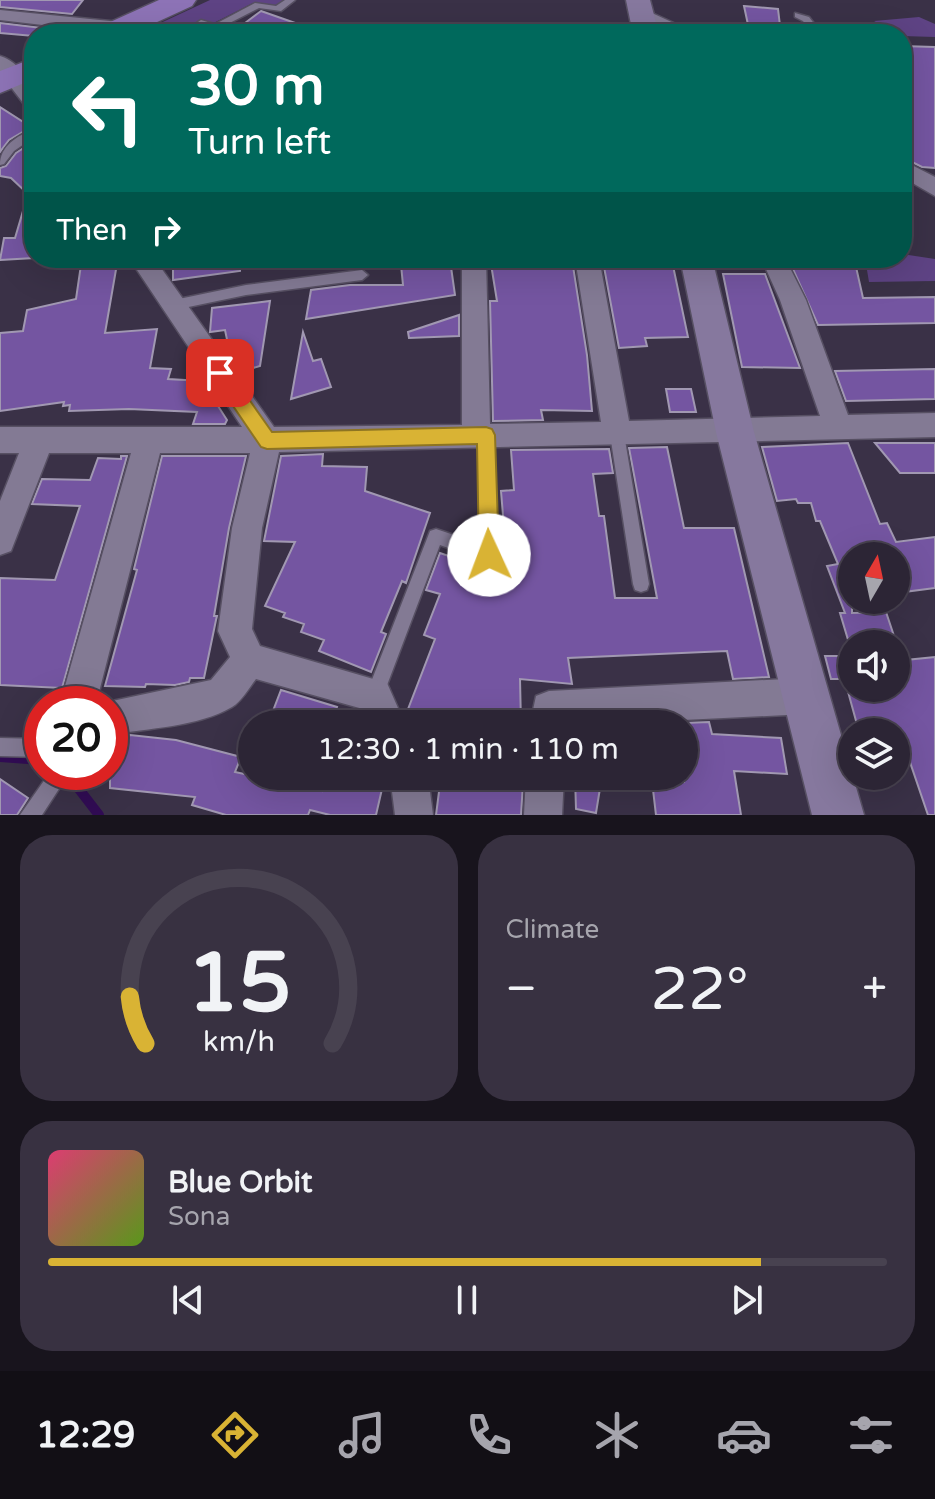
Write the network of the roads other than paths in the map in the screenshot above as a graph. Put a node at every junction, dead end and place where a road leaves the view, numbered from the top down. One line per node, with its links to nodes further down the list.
1 (182, 0): 6 (highway)
2 (291, 0): 7 (lane)
3 (0, 15): 5 (street)
4 (798, 15): 8 (lane)
5 (64, 24)
6 (129, 24)
7 (224, 24)
8 (810, 24)
9 (12, 72): 10 (street)
10 (24, 89)
11 (24, 139): 12 (lane)
12 (0, 161)
13 (912, 173): 14 (street)
14 (935, 188)
15 (148, 268): 21 (street)
16 (474, 268): 26 (street)
17 (589, 268): 25 (street)
18 (698, 268): 24 (street)
19 (778, 268): 23 (street)
20 (362, 275): 21 (lane)
21 (174, 305): 30 (street)
22 (935, 425): 23 (street)
23 (838, 428): 24 (street)
24 (735, 432): 25 (street); 35 (street)
25 (617, 434): 26 (street); 32 (lane)
26 (481, 435): 30 (street); 36 (lane)
27 (0, 440): 28 (street)
28 (39, 440): 29 (street); 31 (street)
29 (149, 440): 30 (street); 34 (street)
30 (267, 441): 33 (street)
31 (0, 540)
32 (641, 584)
33 (249, 660): 36 (street); 38 (street)
34 (83, 686)
35 (806, 696): 37 (street); 47 (street)
36 (381, 710)
37 (549, 710)
38 (128, 714)
39 (0, 747): 40 (lane)
40 (24, 748)
41 (48, 790): 44 (lane)
42 (411, 790): 45 (street)
43 (544, 790): 46 (street)
44 (30, 815)
45 (414, 815)
46 (543, 815)
47 (838, 815)

